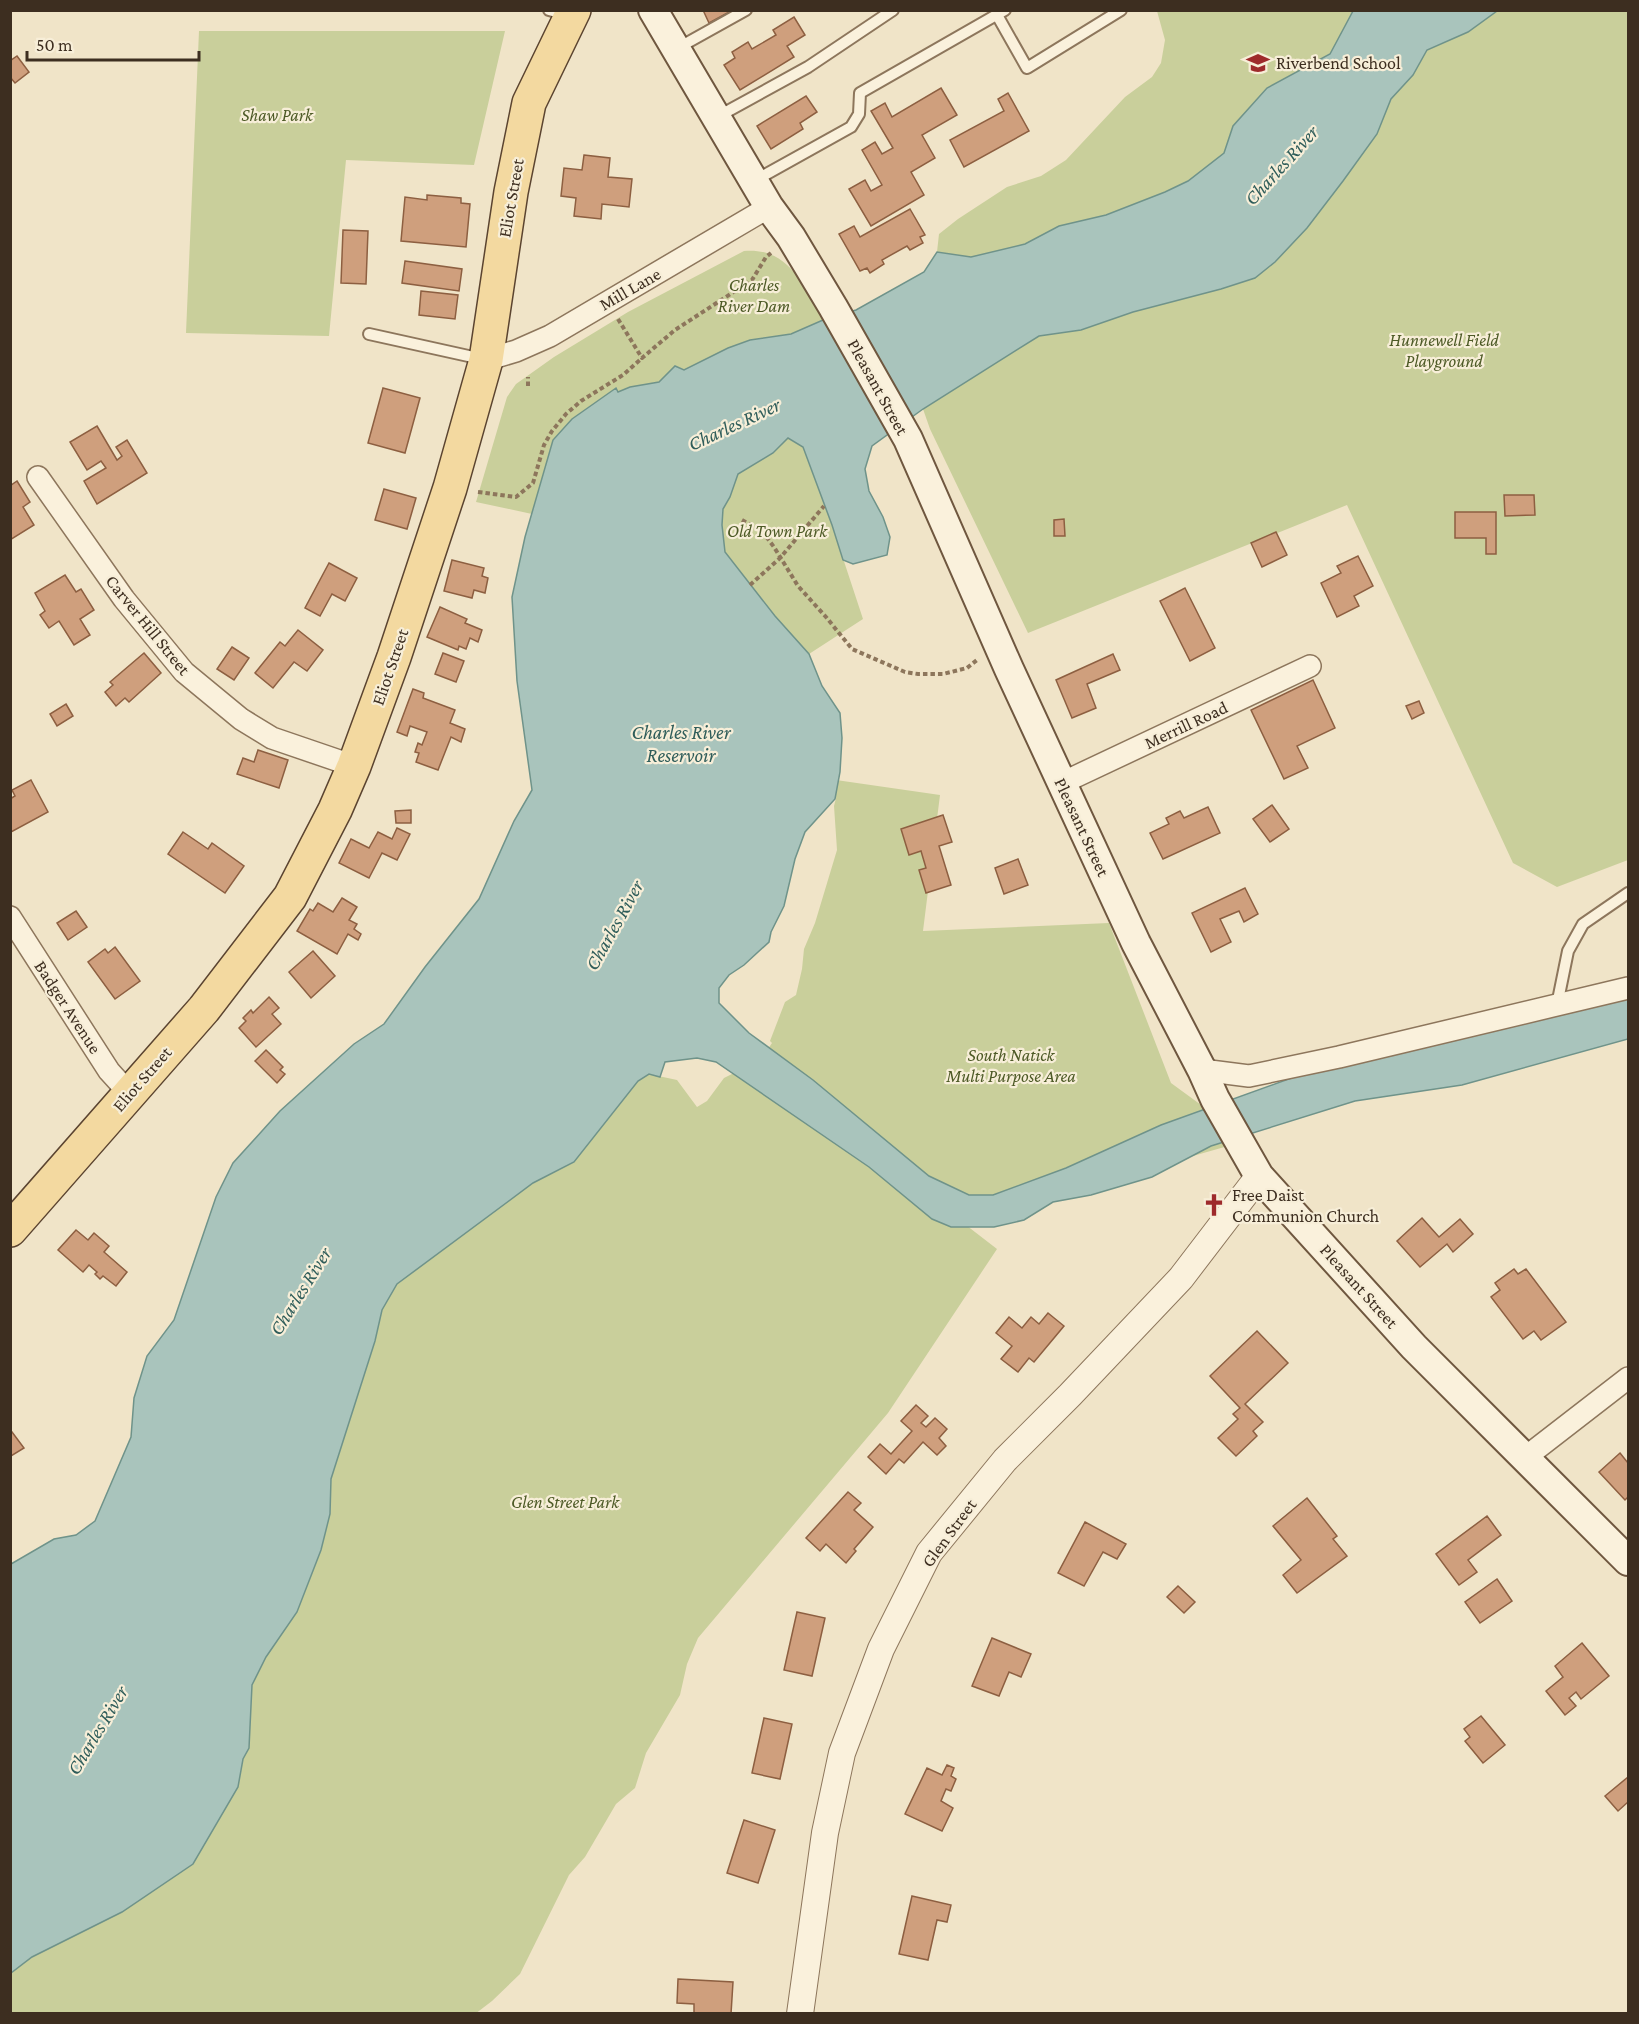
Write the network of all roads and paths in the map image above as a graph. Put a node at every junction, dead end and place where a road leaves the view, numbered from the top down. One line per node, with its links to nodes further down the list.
1 (653, 10): 7 (main road, Pleasant Street)
2 (746, 10): 7 (lane)
3 (893, 10): 8 (lane)
4 (1120, 10): 6 (lane)
5 (564, 12): 15 (main road, Eliot Street)
6 (1001, 13): 9 (lane)
7 (676, 49): 8 (main road, Pleasant Street)
8 (716, 117): 9 (main road, Pleasant Street)
9 (754, 181): 10 (main road, Pleasant Street)
10 (769, 207): 11 (main road, Pleasant Street); 12 (street, Mill Lane)
11 (791, 237): 14 (path); 27 (main road, Pleasant Street)
12 (607, 301): 14 (path); 15 (street, Mill Lane)
13 (369, 334): 15 (lane)
14 (642, 358): 19 (path)
15 (486, 360): 19 (main road, Eliot Street)
16 (528, 377): 17 (path)
17 (528, 386)
18 (38, 477): 26 (street, Carver Hill Street)
19 (450, 488): 26 (main road, Eliot Street)
20 (824, 506): 22 (path)
21 (742, 520): 22 (path)
22 (780, 558): 23 (path); 24 (path)
23 (750, 585)
24 (978, 659)
25 (1310, 666): 27 (street, Merrill Road)
26 (354, 766): 33 (main road, Eliot Street)
27 (1062, 783): 32 (main road, Pleasant Street)
28 (1629, 893): 31 (lane)
29 (10, 917): 33 (street, Badger Avenue)
30 (1629, 988): 31 (street)
31 (1557, 1005): 32 (street)
32 (1202, 1070): 34 (main road, Pleasant Street)
33 (129, 1093): 35 (main road, Eliot Street)
34 (1259, 1176): 37 (main road, Pleasant Street); 39 (street, Glen Street)
35 (10, 1230)
36 (1629, 1378): 37 (street)
37 (1526, 1457): 38 (main road, Pleasant Street)
38 (1629, 1561)
39 (800, 2013)

